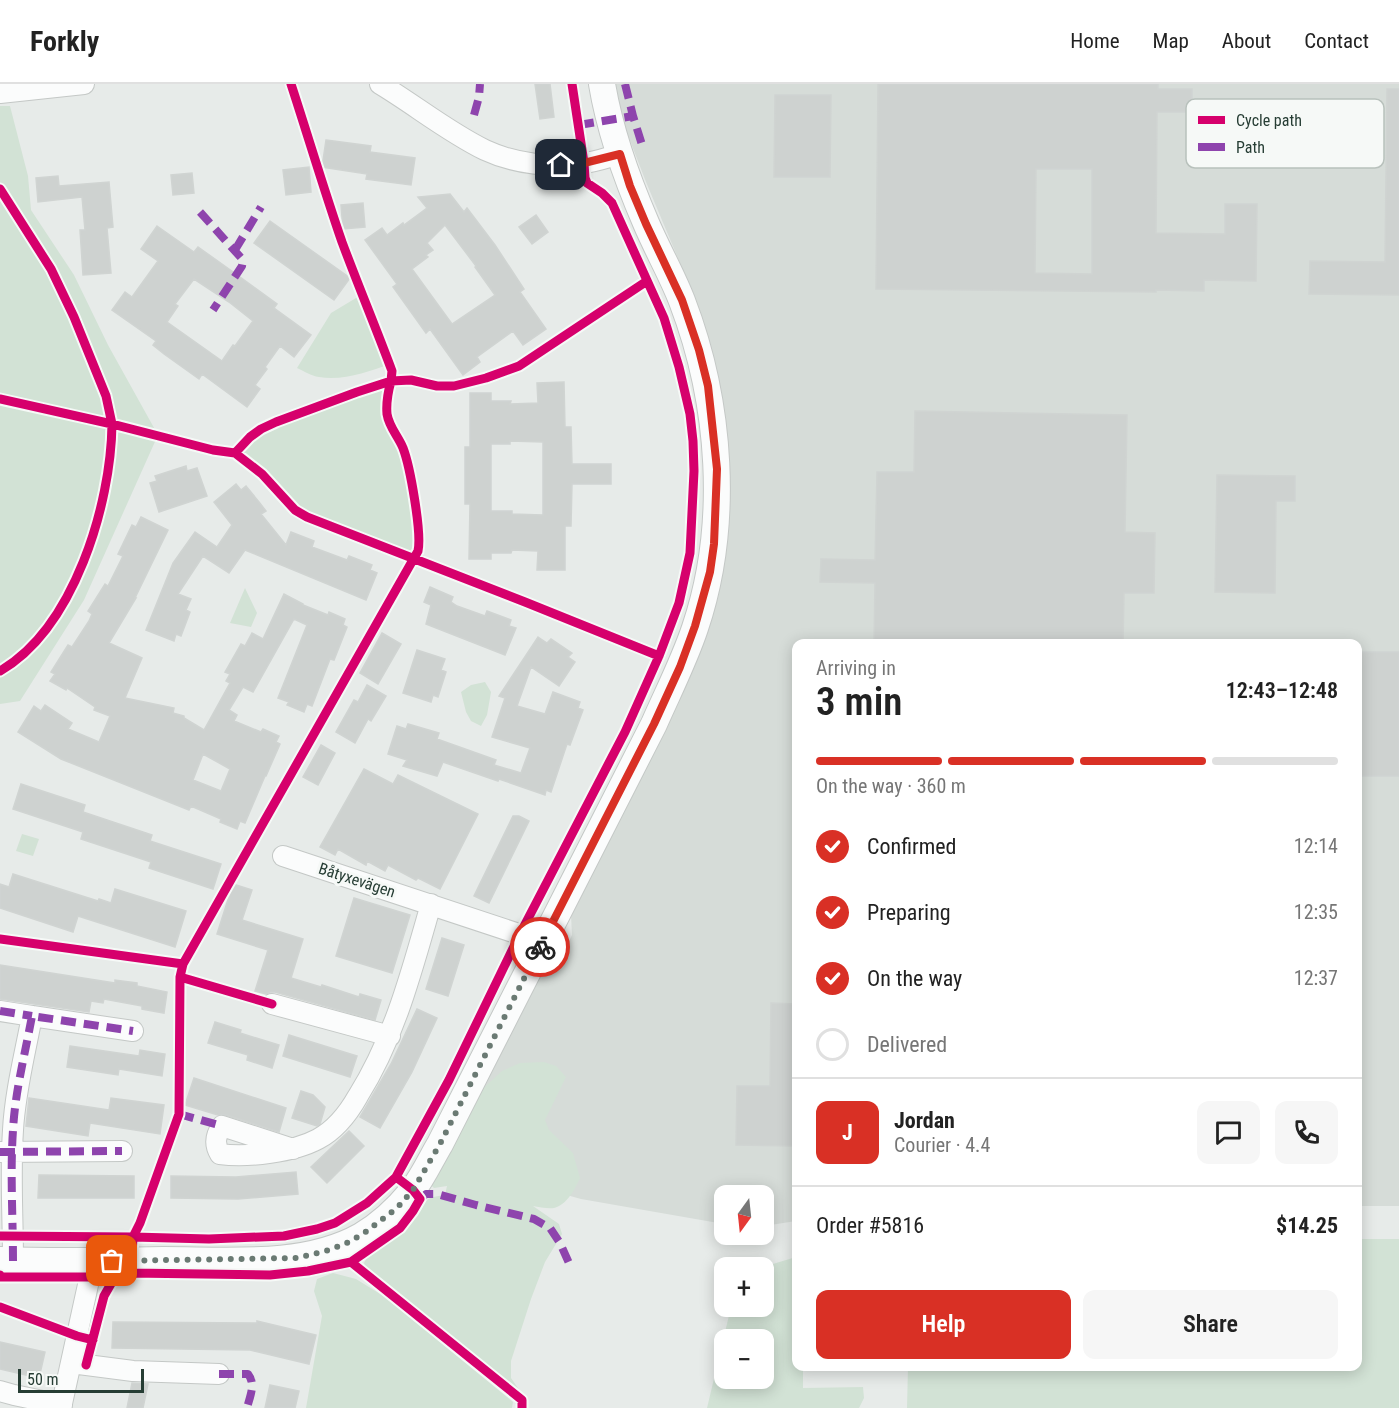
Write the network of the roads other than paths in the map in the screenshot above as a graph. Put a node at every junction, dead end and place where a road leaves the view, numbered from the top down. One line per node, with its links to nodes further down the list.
1 (84, 84): 4 (street)
2 (380, 84): 5 (street)
3 (602, 84): 5 (street)
4 (0, 93)
5 (620, 154): 8 (street)
6 (283, 856): 7 (street, Båtyxevägen)
7 (431, 904): 8 (street, Båtyxevägen); 13 (street)
8 (543, 942): 18 (street)
9 (272, 1004): 13 (street)
10 (0, 1011): 11 (street)
11 (32, 1016): 12 (street); 16 (street)
12 (133, 1031)
13 (390, 1036): 14 (street)
14 (293, 1149)
15 (122, 1151): 16 (street)
16 (6, 1152): 17 (street)
17 (7, 1260): 18 (street)
18 (93, 1262): 19 (street)
19 (71, 1363): 20 (street); 22 (street)
20 (219, 1374)
21 (0, 1391): 22 (street)
22 (62, 1406)

